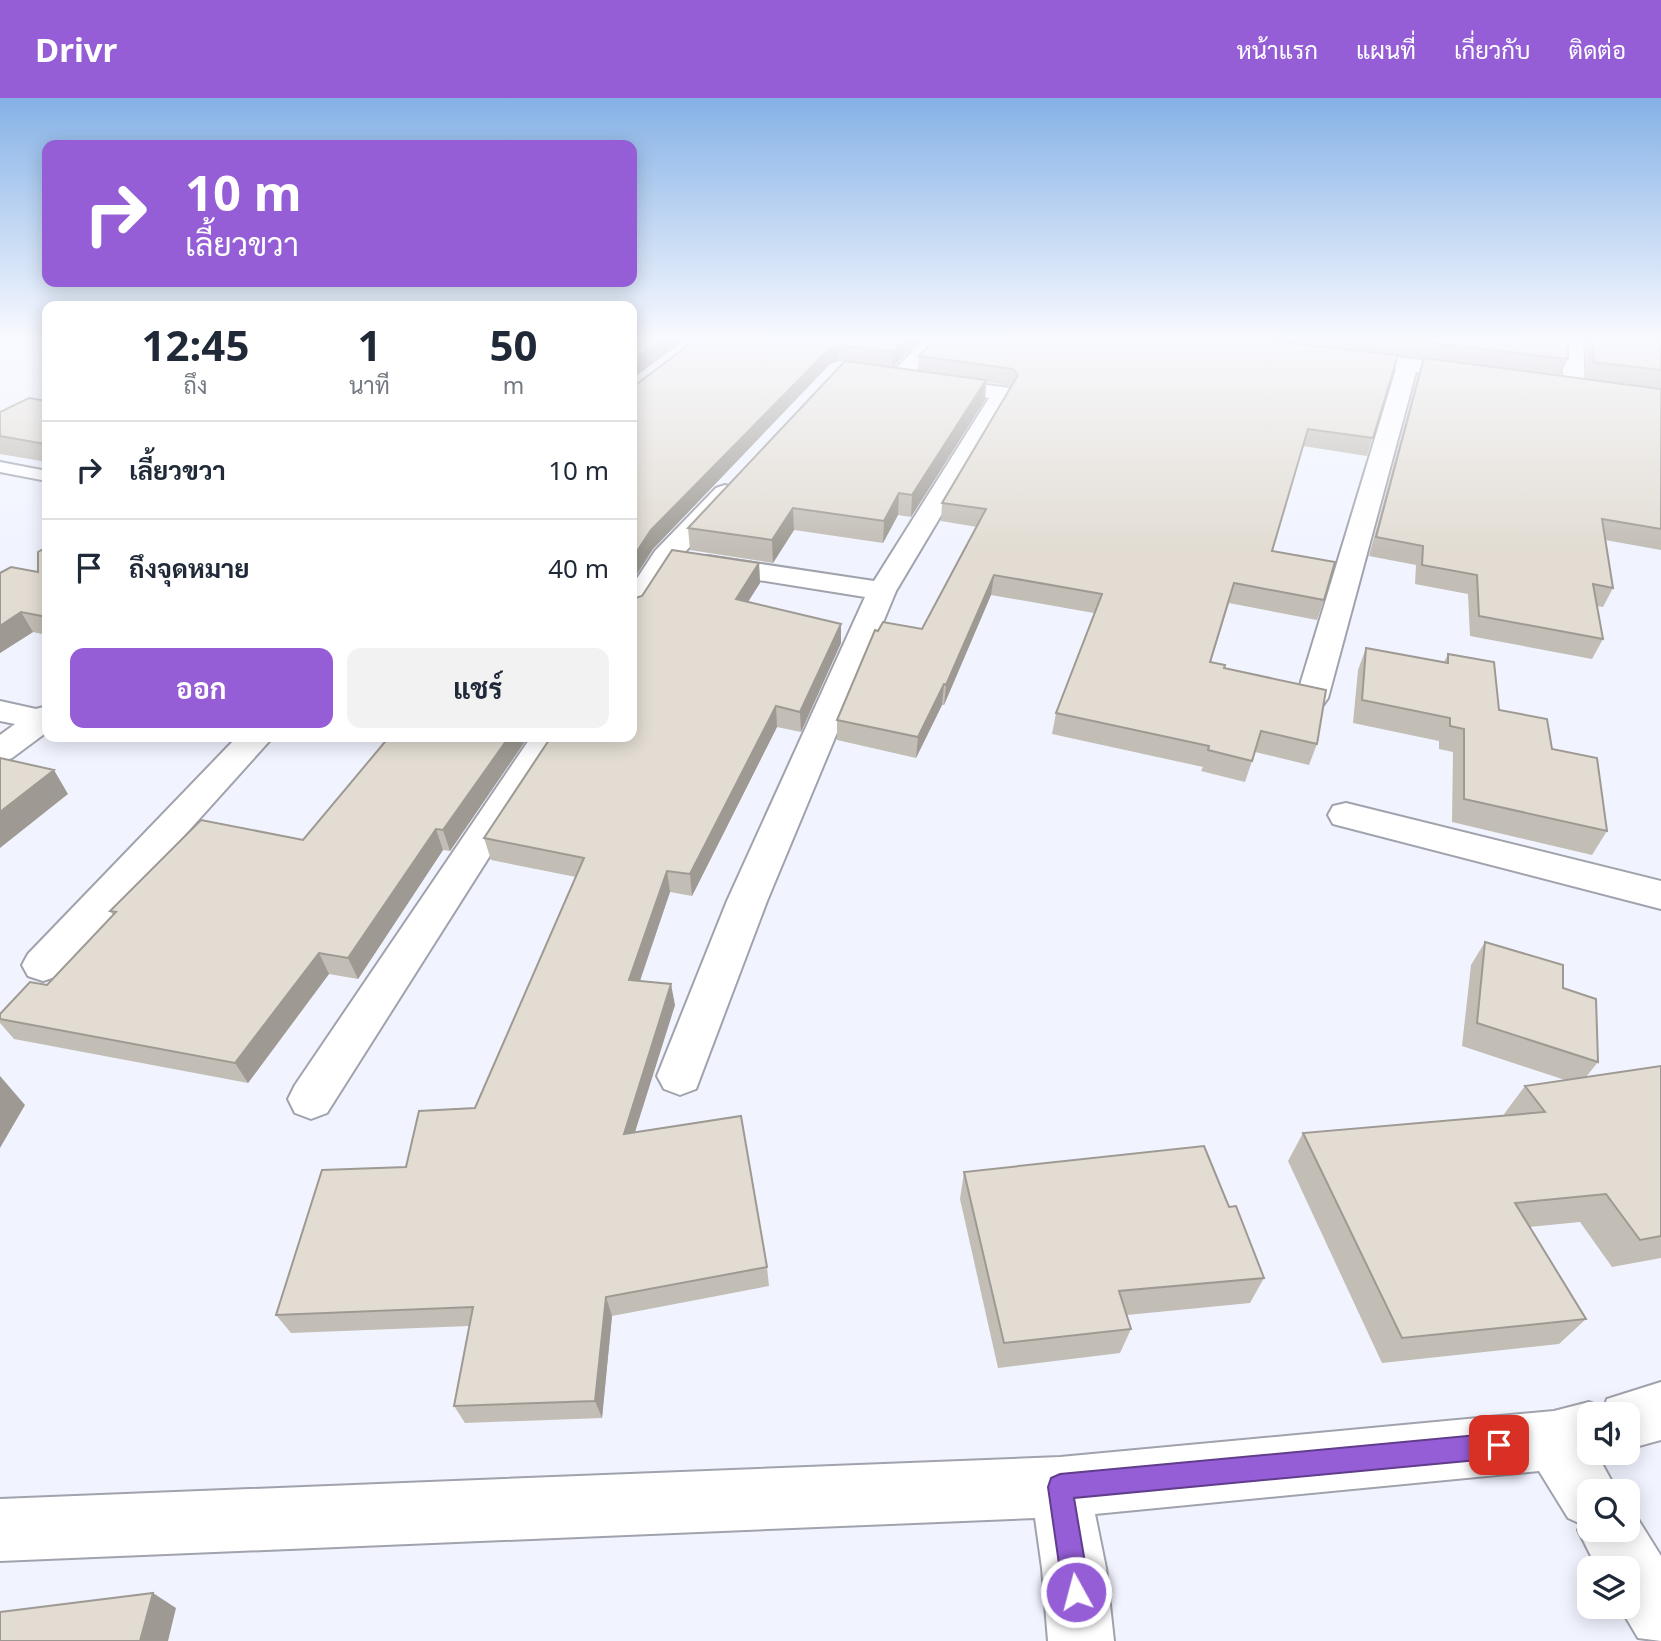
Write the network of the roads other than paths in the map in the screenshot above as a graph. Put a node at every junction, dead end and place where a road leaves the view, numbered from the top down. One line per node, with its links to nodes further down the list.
1 (993, 409): 7 (street)
2 (1395, 409): 9 (street)
3 (0, 467): 5 (lane)
4 (748, 469): 6 (street)
5 (42, 475)
6 (665, 557): 7 (street); 8 (street)
7 (882, 591): 19 (street)
8 (637, 600)
9 (1312, 698)
10 (0, 711): 11 (street)
11 (42, 718)
12 (42, 720): 15 (street)
13 (251, 742): 18 (street)
14 (545, 742): 20 (street)
15 (0, 751)
16 (1346, 815): 17 (street)
17 (1661, 895)
18 (43, 965)
19 (680, 1076)
20 (310, 1099)
21 (1661, 1411): 22 (street)
22 (1640, 1417)
23 (1571, 1435): 24 (street); 25 (street)
24 (1584, 1479)
25 (1060, 1487): 26 (street); 29 (street)
26 (0, 1530)
27 (1616, 1542): 28 (street)
28 (1661, 1615)
29 (1081, 1641)

